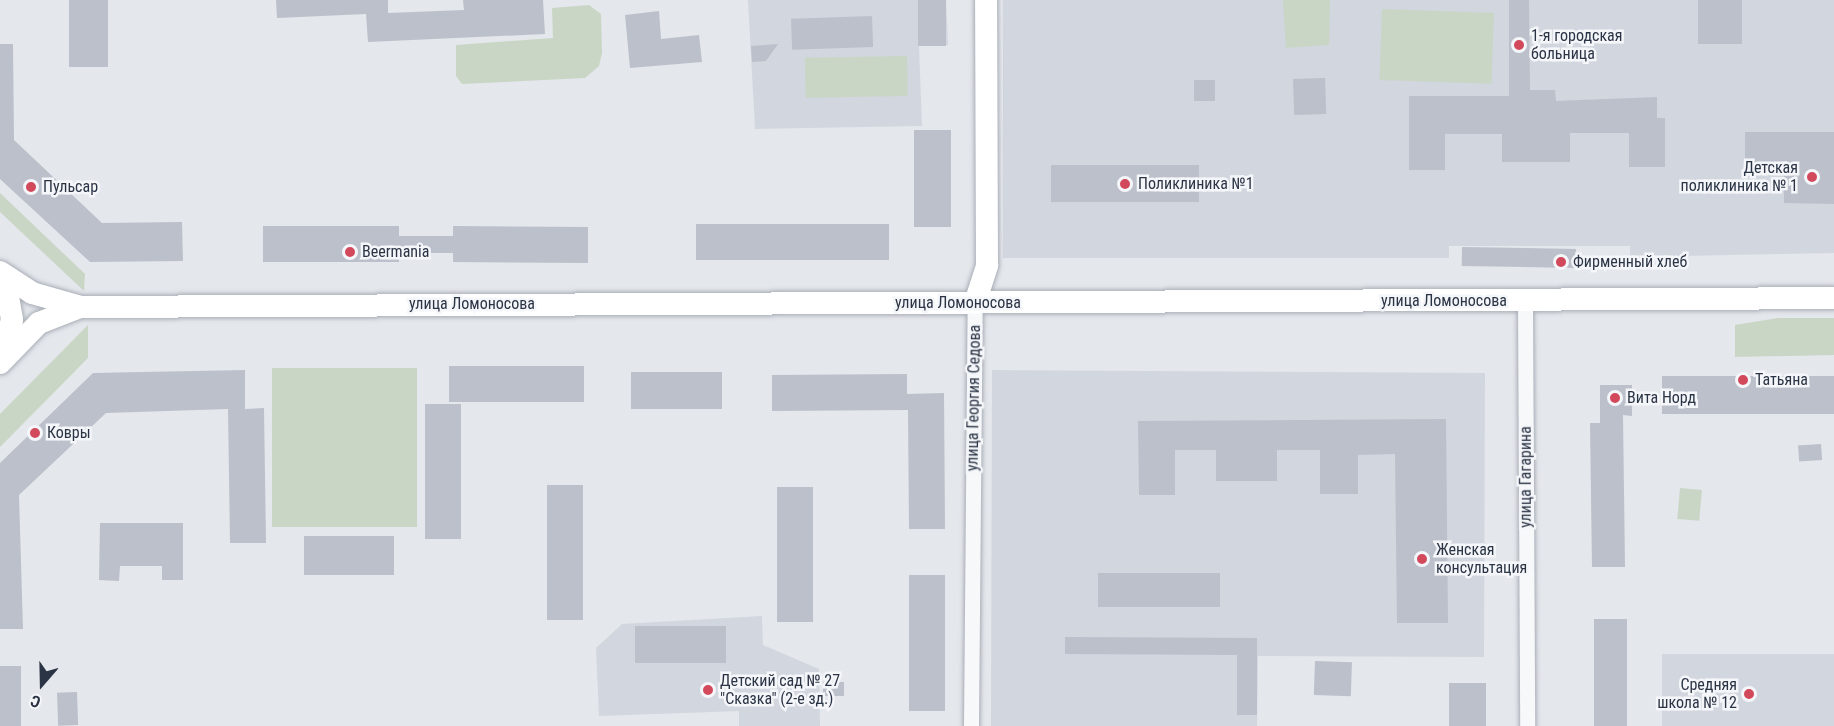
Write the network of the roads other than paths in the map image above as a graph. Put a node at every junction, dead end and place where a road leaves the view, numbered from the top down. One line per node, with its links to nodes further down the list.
1 (986, 0): 6 (main road, улица Георгия Седова)
2 (0, 272): 7 (main road)
3 (0, 278): 8 (main road)
4 (1834, 298): 5 (main road, улица Ломоносова)
5 (1526, 301): 6 (main road, улица Ломоносова); 10 (street, улица Гагарина)
6 (975, 303): 7 (main road, улица Ломоносова); 9 (street, улица Георгия Седова)
7 (81, 306): 8 (main road)
8 (0, 361)
9 (970, 726)
10 (1527, 726)

